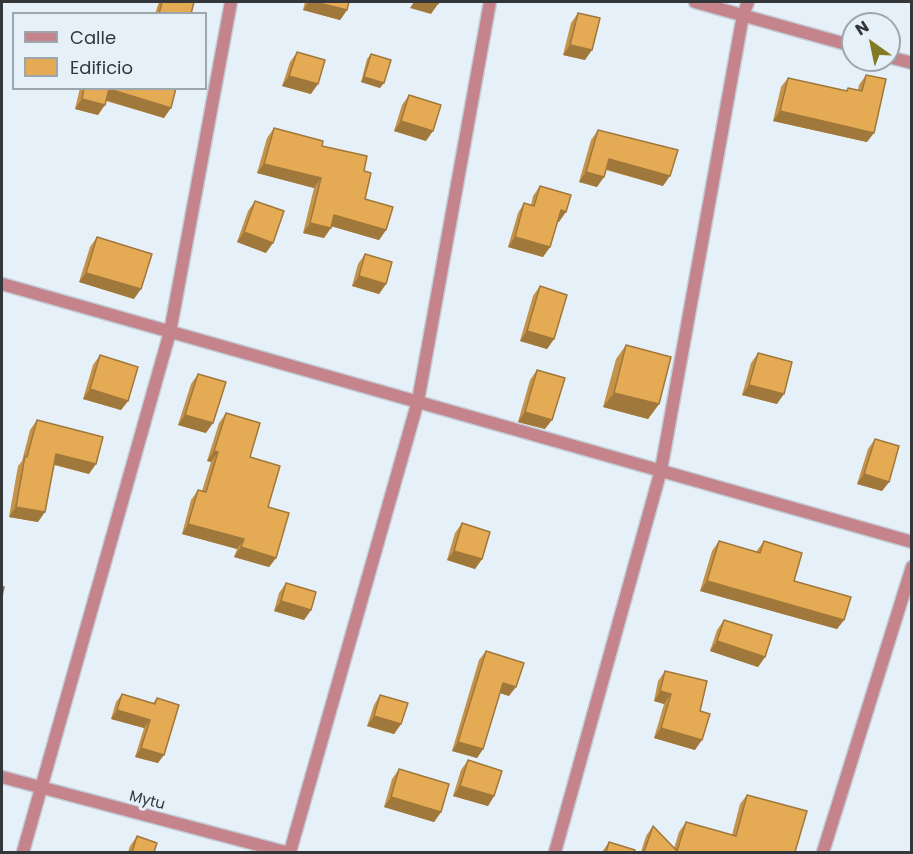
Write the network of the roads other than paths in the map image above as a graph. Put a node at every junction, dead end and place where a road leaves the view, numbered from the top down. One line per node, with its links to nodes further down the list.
1 (231, 2): 8 (street)
2 (489, 2): 9 (street)
3 (695, 2): 5 (street)
4 (748, 2): 5 (street)
5 (742, 15): 6 (street); 10 (street)
6 (841, 43)
7 (2, 284): 8 (street)
8 (170, 332): 9 (street); 14 (street)
9 (418, 401): 10 (street); 17 (street)
10 (661, 470): 11 (street); 18 (street)
11 (912, 542)
12 (912, 567): 19 (street)
13 (2, 777): 14 (street, Mytu)
14 (40, 788): 15 (street); 16 (street, Mytu)
15 (23, 852)
16 (285, 852)
17 (290, 852)
18 (555, 852)
19 (824, 852)

